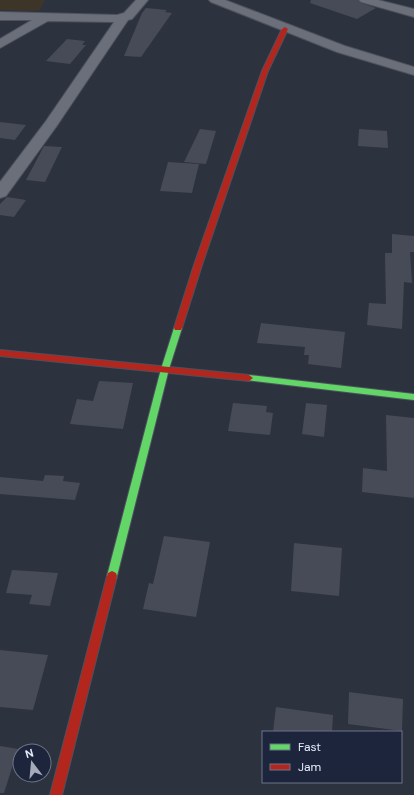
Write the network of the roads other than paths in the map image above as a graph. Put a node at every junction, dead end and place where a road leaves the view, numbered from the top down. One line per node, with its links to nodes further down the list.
1 (142, 0): 7 (street)
2 (215, 0): 8 (street)
3 (365, 0): 4 (street)
4 (414, 13)
5 (0, 16): 6 (street)
6 (46, 17): 7 (street); 9 (street)
7 (123, 18): 11 (street)
8 (285, 29): 10 (street); 13 (street)
9 (0, 44)
10 (414, 71)
11 (0, 193)
12 (0, 353): 13 (street)
13 (165, 369): 14 (street); 15 (street)
14 (414, 397)
15 (56, 795)

